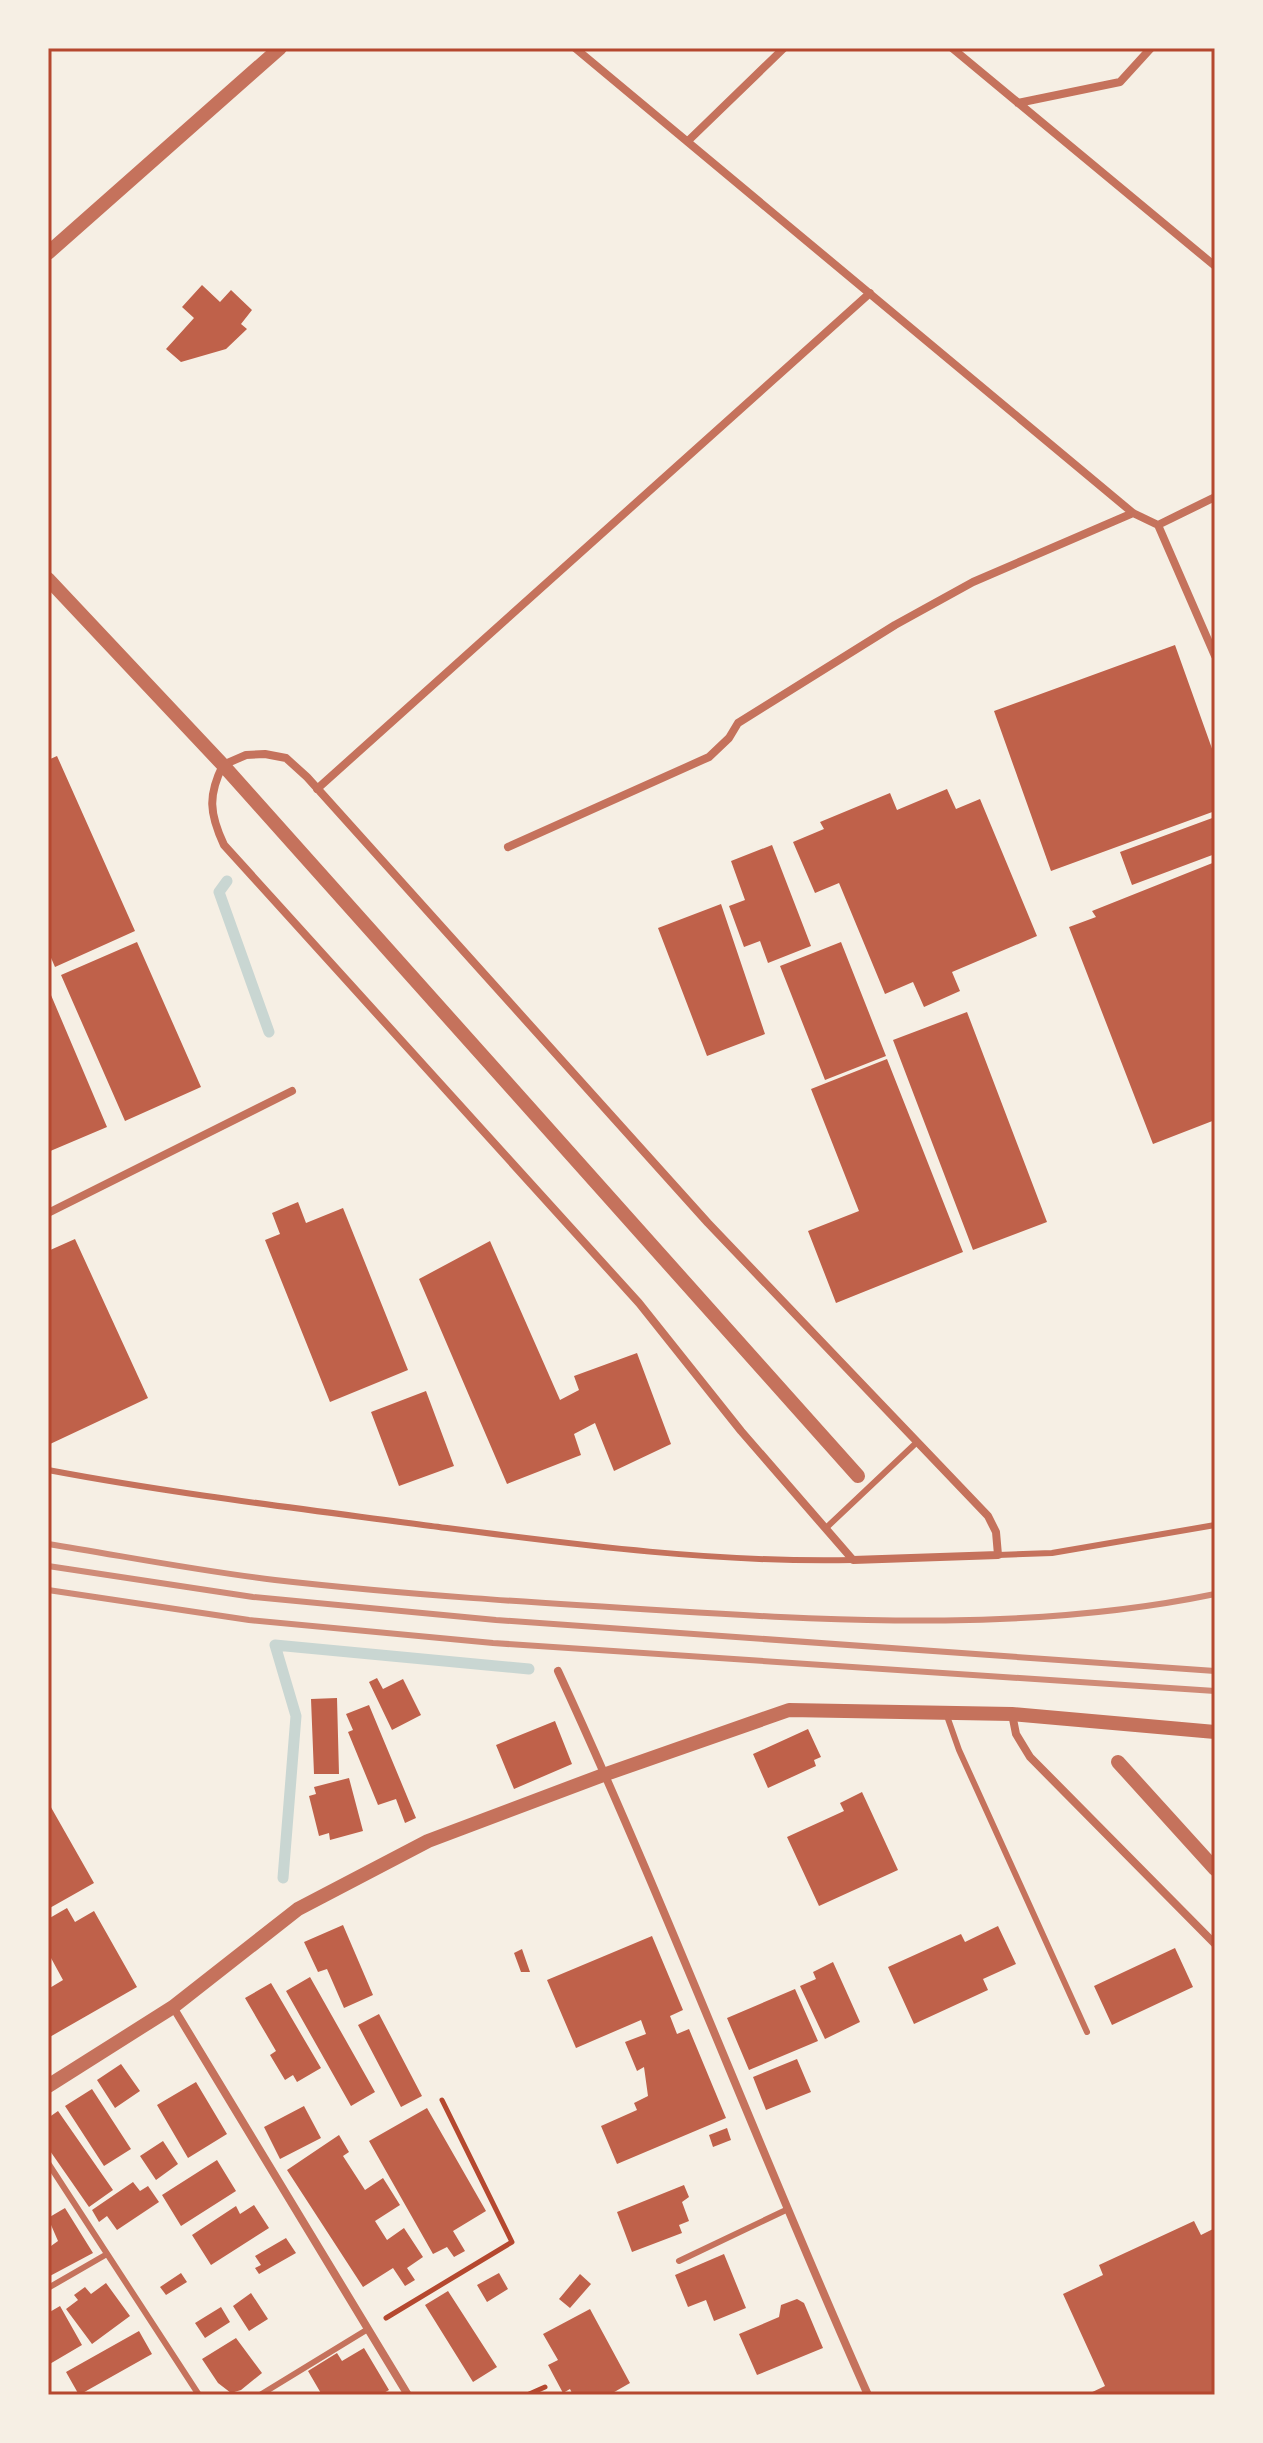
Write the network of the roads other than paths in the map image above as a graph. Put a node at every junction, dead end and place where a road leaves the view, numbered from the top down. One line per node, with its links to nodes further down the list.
1 (280, 48): 8 (street)
2 (575, 48): 7 (street)
3 (784, 48): 7 (street)
4 (952, 48): 6 (street)
5 (1151, 48): 6 (street)
6 (1018, 103): 9 (street)
7 (689, 140): 10 (street)
8 (48, 253)
9 (1215, 266)
10 (870, 293): 12 (street); 17 (street)
11 (1215, 497): 13 (street)
12 (1133, 513): 13 (street); 18 (street)
13 (1158, 525): 15 (street)
14 (48, 579): 16 (street)
15 (1215, 656)
16 (223, 765): 17 (street); 23 (street); 25 (street)
17 (317, 789): 21 (street)
18 (508, 847)
19 (292, 1091): 20 (street)
20 (48, 1213)
21 (916, 1443): 25 (lane); 26 (street)
22 (48, 1470): 27 (lane)
23 (858, 1476)
24 (1215, 1525): 26 (lane)
25 (826, 1528): 27 (street)
26 (998, 1555): 27 (street)
27 (853, 1560)
28 (558, 1671): 33 (street)
29 (946, 1712): 30 (street); 33 (street); 37 (lane)
30 (1012, 1714): 31 (street); 35 (street)
31 (1215, 1732)
32 (1118, 1762): 34 (street)
33 (606, 1774): 36 (street); 40 (street)
34 (1215, 1869)
35 (1215, 1944)
36 (173, 2007): 38 (street); 44 (street)
37 (1087, 2032)
38 (48, 2086)
39 (48, 2163): 41 (lane)
40 (786, 2210): 42 (lane); 48 (street)
41 (107, 2254): 43 (lane); 45 (lane)
42 (679, 2261)
43 (48, 2288)
44 (368, 2329): 46 (lane); 47 (street)
45 (199, 2395)
46 (260, 2395)
47 (408, 2395)
48 (868, 2395)

